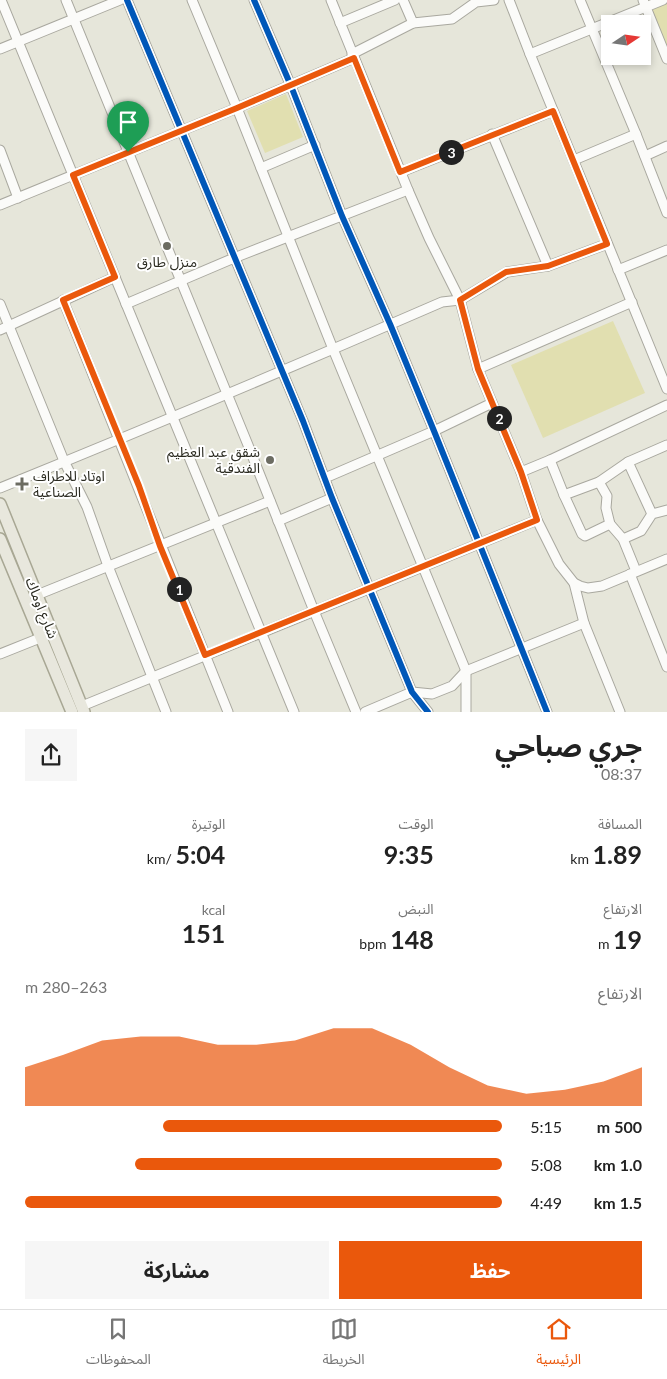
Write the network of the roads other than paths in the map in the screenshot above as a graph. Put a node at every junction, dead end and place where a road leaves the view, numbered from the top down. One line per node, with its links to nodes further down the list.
1 (1, 0): 20 (street)
2 (66, 0): 16 (street)
3 (120, 0): 16 (street)
4 (127, 0): 28 (street)
5 (192, 0): 26 (street)
6 (254, 0): 25 (street)
7 (331, 0): 17 (street)
8 (395, 0): 17 (street)
9 (403, 0): 18 (street)
10 (494, 0): 14 (street)
11 (509, 0): 22 (street)
12 (580, 0): 19 (street)
13 (663, 0): 15 (street)
14 (476, 1): 18 (street)
15 (644, 4): 19 (street); 24 (street)
16 (74, 19): 20 (street); 34 (street)
17 (340, 23): 23 (street)
18 (413, 23): 23 (street)
19 (592, 30): 22 (street); 30 (street)
20 (18, 42): 21 (street); 39 (street)
21 (0, 49)
22 (530, 54): 27 (street)
23 (353, 56): 25 (street); 38 (street)
24 (667, 59)
25 (291, 86): 26 (street); 31 (street)
26 (237, 108): 28 (street); 37 (street)
27 (553, 111): 29 (street); 36 (street)
28 (182, 131): 34 (street); 48 (street)
29 (492, 134): 38 (street); 49 (street)
30 (636, 134): 35 (street); 36 (street)
31 (315, 145): 37 (street); 44 (street)
32 (667, 146): 35 (street)
33 (0, 150): 41 (street)
34 (128, 152): 39 (street); 52 (street)
35 (645, 156): 43 (street)
36 (574, 160): 46 (street)
37 (261, 168): 45 (street)
38 (400, 172): 40 (street)
39 (73, 175): 41 (street); 51 (street)
40 (408, 190): 44 (street); 54 (street)
41 (18, 198): 42 (street)
42 (0, 206)
43 (667, 213)
44 (342, 216): 45 (street); 58 (street)
45 (288, 237): 48 (street); 61 (street)
46 (607, 244): 49 (street); 50 (street)
47 (667, 250): 50 (street)
48 (234, 258): 52 (street); 63 (street)
49 (548, 266): 54 (street)
50 (618, 270): 55 (street)
51 (115, 277): 53 (street); 57 (street)
52 (180, 280): 57 (street); 65 (street)
53 (63, 300): 59 (street); 70 (street)
54 (460, 300): 58 (street); 62 (street)
55 (632, 302): 62 (street); 64 (street)
56 (0, 304): 59 (street)
57 (126, 304): 68 (street)
58 (390, 324): 61 (street); 69 (street)
59 (9, 326): 60 (street); 74 (street)
60 (0, 330)
61 (333, 349): 63 (street); 72 (street)
62 (478, 369): 66 (street)
63 (282, 370): 65 (street); 77 (street)
64 (667, 389)
65 (227, 394): 68 (street); 82 (street)
66 (492, 403): 69 (street); 76 (street)
67 (667, 406): 73 (street)
68 (173, 417): 70 (street); 88 (street)
69 (434, 431): 72 (street); 92 (street)
70 (120, 438): 74 (street); 93 (street)
71 (667, 445): 75 (street)
72 (378, 455): 77 (street); 96 (street)
73 (550, 460): 76 (street); 80 (street)
74 (64, 461): 79 (street); 95 (street)
75 (628, 462): 78 (street); 85 (street)
76 (521, 472): 87 (street)
77 (325, 478): 81 (street)
78 (599, 482): 80 (street); 89 (street)
79 (0, 488)
80 (564, 495): 89 (street)
81 (332, 498): 86 (street); 99 (street)
82 (270, 501): 86 (street); 88 (street)
83 (0, 504): 100 (main road, شارع اوماك)
84 (667, 510): 85 (street)
85 (652, 514): 91 (street)
86 (278, 520): 101 (street)
87 (537, 520): 92 (street); 98 (street)
88 (216, 522): 93 (street); 103 (street)
89 (610, 524): 91 (street)
90 (0, 539): 104 (main road, شارع اوماك)
91 (623, 539): 97 (street)
92 (479, 544): 96 (street); 105 (street)
93 (160, 546): 95 (street); 107 (street)
94 (667, 559): 97 (street)
95 (108, 566): 100 (street); 110 (street)
96 (424, 566): 99 (street); 109 (street)
97 (633, 573): 98 (street); 108 (street)
98 (574, 583): 102 (street)
99 (369, 589): 101 (street); 111 (street)
100 (37, 595): 112 (main road, شارع اوماك)
101 (314, 611): 103 (street); 116 (street)
102 (584, 623): 105 (street); 121 (street)
103 (261, 632): 107 (street); 115 (street)
104 (40, 638): 106 (street); 112 (main road, شارع اوماك)
105 (521, 648): 109 (street); 120 (street)
106 (0, 654)
107 (205, 655): 110 (street); 114 (street)
108 (667, 667)
109 (466, 671): 111 (street); 119 (street)
110 (152, 677): 112 (street); 113 (street)
111 (412, 692): 117 (street); 118 (street)
112 (79, 710)
113 (166, 712)
114 (228, 712)
115 (294, 712)
116 (356, 712)
117 (365, 712)
118 (428, 712)
119 (466, 712)
120 (547, 712)
121 (620, 712)

